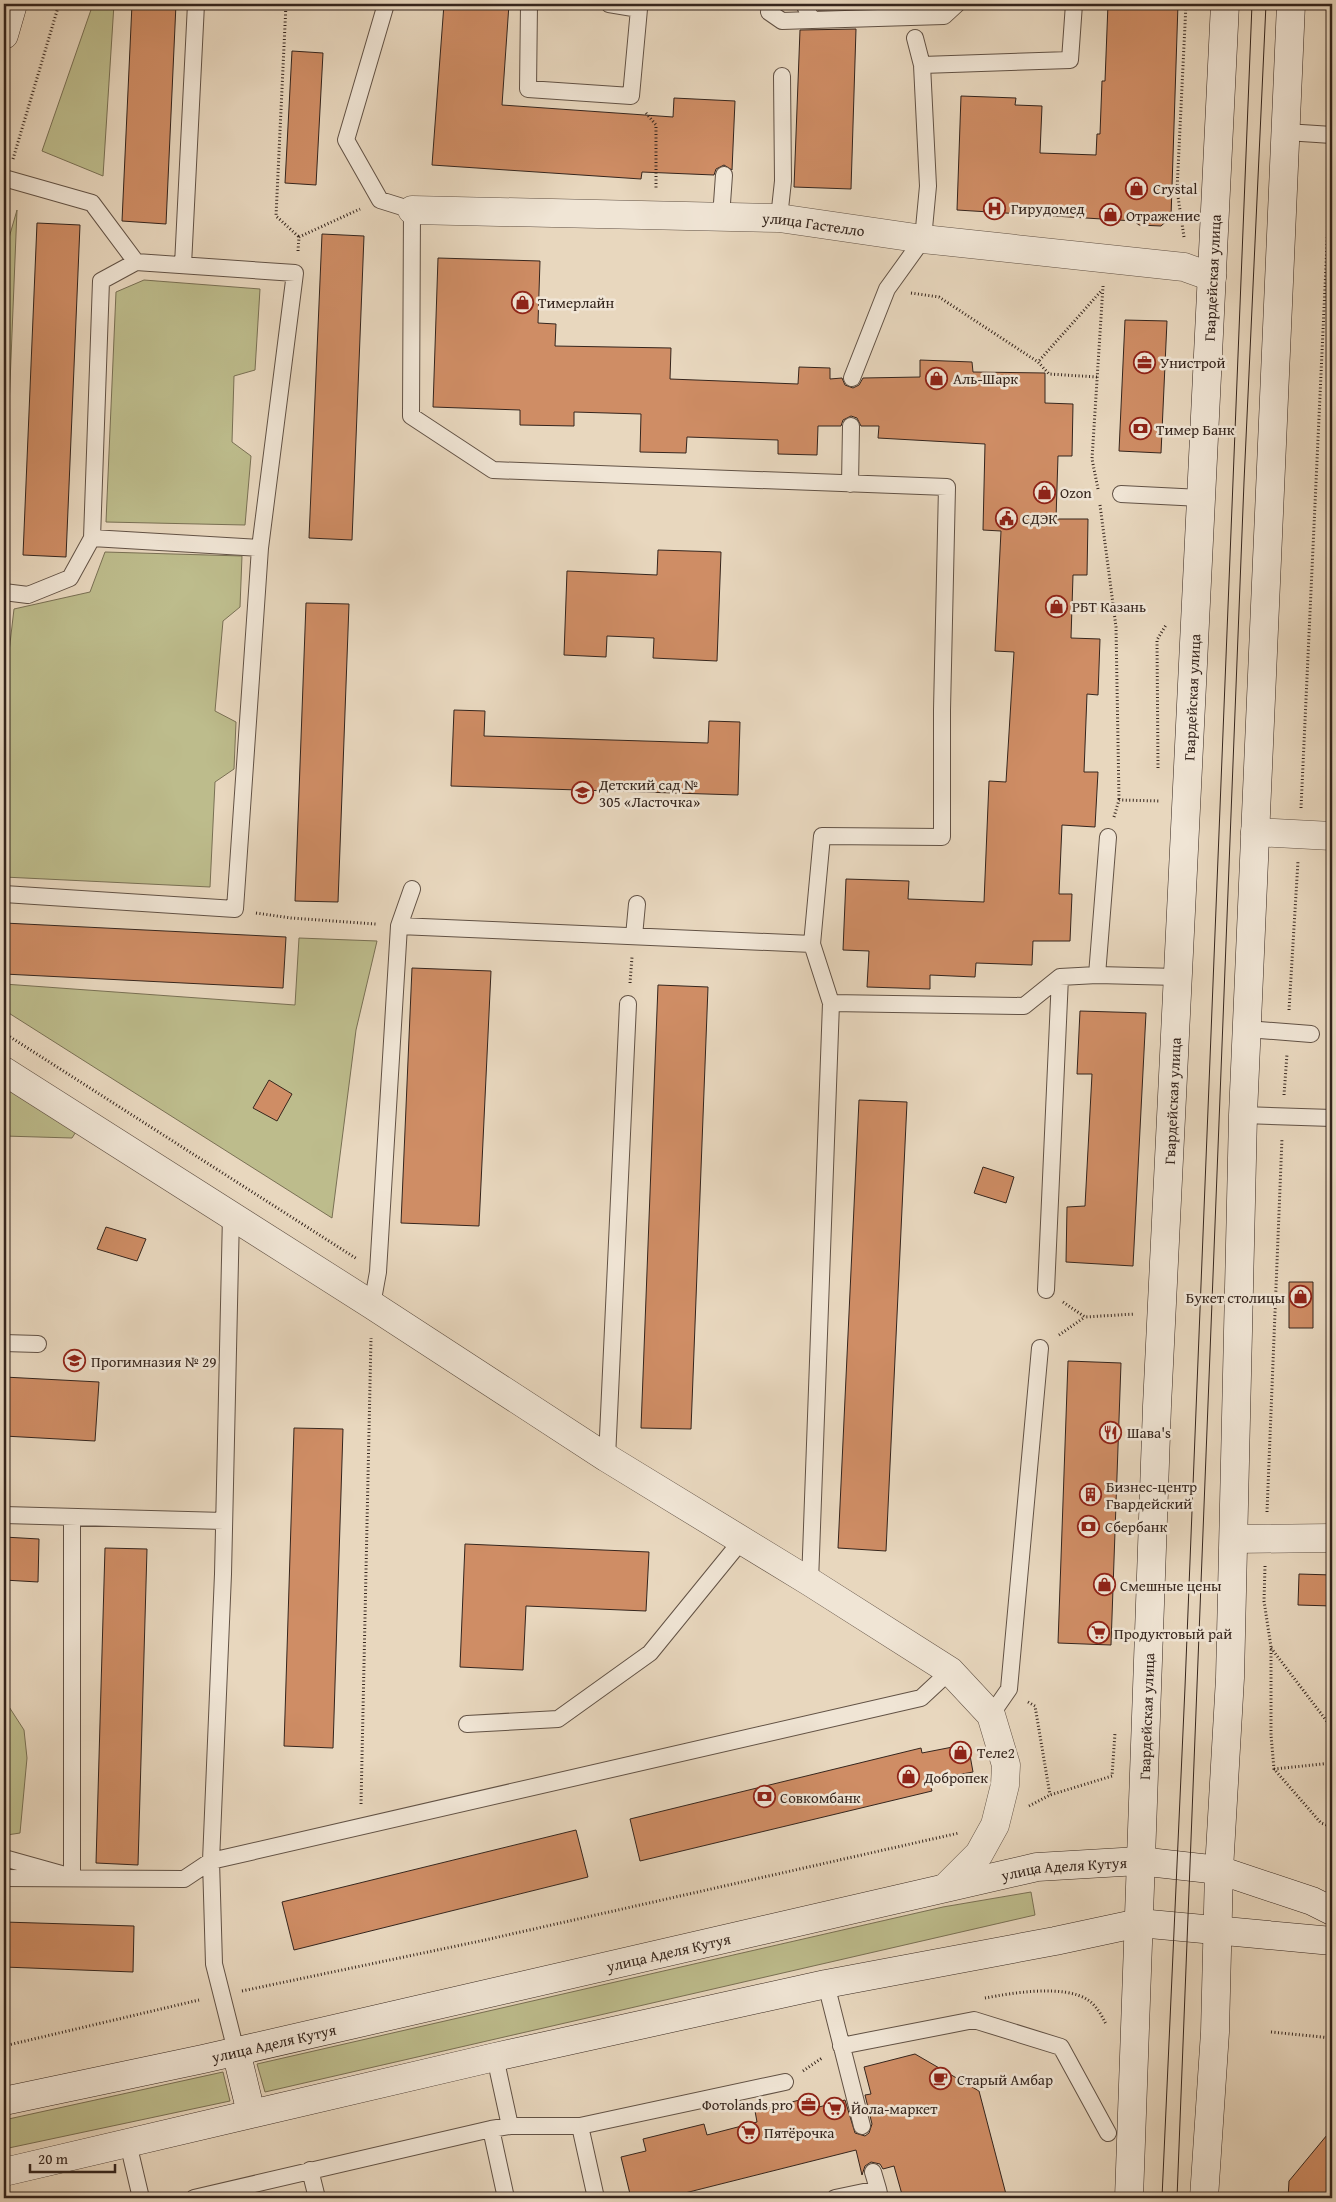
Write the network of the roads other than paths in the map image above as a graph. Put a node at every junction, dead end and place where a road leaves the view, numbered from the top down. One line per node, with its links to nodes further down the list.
1 (13, 4): 13 (main road)
2 (196, 4): 26 (lane)
3 (386, 4): 21 (lane)
4 (529, 4): 5 (lane)
5 (609, 4)
6 (804, 4): 12 (lane)
7 (957, 4): 12 (lane)
8 (1074, 4): 15 (lane)
9 (1225, 4): 27 (main road, Гвардейская улица)
10 (1292, 4): 17 (main road)
11 (768, 12): 12 (lane)
12 (812, 20)
13 (4, 35)
14 (915, 38): 15 (lane)
15 (922, 65): 24 (lane)
16 (782, 76): 23 (lane)
17 (1286, 132): 18 (lane); 36 (main road)
18 (1332, 135)
19 (724, 175): 22 (lane)
20 (5, 178): 25 (lane)
21 (412, 210): 22 (main road, улица Гастелло); 30 (lane)
22 (721, 217): 23 (main road, улица Гастелло)
23 (779, 218): 24 (main road, улица Гастелло)
24 (923, 239): 27 (main road, улица Гастелло); 28 (lane)
25 (136, 262): 26 (lane); 33 (lane)
26 (183, 265): 34 (lane)
27 (1212, 277): 32 (main road, Гвардейская улица)
28 (852, 378)
29 (851, 426): 30 (lane)
30 (850, 484): 44 (lane)
31 (1121, 494): 32 (lane)
32 (1201, 498): 47 (main road, Гвардейская улица)
33 (92, 538): 34 (lane); 35 (lane)
34 (260, 548): 40 (lane)
35 (4, 592)
36 (1255, 832): 37 (main road); 50 (main road)
37 (1332, 836)
38 (1108, 837): 45 (lane)
39 (412, 889): 42 (lane)
40 (4, 894)
41 (637, 904): 43 (lane)
42 (399, 926): 43 (lane); 57 (lane)
43 (634, 936): 44 (lane)
44 (812, 944): 48 (lane)
45 (1096, 975): 46 (lane); 47 (lane)
46 (1060, 977): 48 (lane); 56 (lane)
47 (1178, 977): 74 (main road, Гвардейская улица)
48 (831, 1003): 68 (lane)
49 (628, 1004): 61 (lane)
50 (1247, 1029): 51 (lane); 53 (main road)
51 (1311, 1034)
52 (4, 1071): 55 (main road)
53 (1243, 1115): 54 (lane); 66 (main road)
54 (1332, 1118)
55 (231, 1215): 57 (main road); 64 (lane)
56 (1046, 1290)
57 (372, 1305): 61 (main road)
58 (4, 1344): 59 (lane)
59 (38, 1344)
60 (1040, 1348): 70 (lane)
61 (607, 1458): 67 (main road)
62 (4, 1515): 63 (lane)
63 (72, 1517): 64 (lane); 76 (lane)
64 (224, 1521): 73 (lane)
65 (1332, 1538): 66 (main road)
66 (1234, 1539): 75 (main road)
67 (742, 1540): 68 (main road); 71 (lane)
68 (810, 1582): 69 (main road)
69 (950, 1671): 70 (main road); 73 (lane)
70 (992, 1715): 78 (main road)
71 (467, 1724)
72 (4, 1858): 76 (lane)
73 (211, 1861): 76 (lane); 85 (lane)
74 (1139, 1861): 75 (main road, улица Аделя Кутуя); 78 (main road, улица Аделя Кутуя); 80 (main road, Гвардейская улица)
75 (1219, 1870): 79 (main road, улица Аделя Кутуя); 81 (main road)
76 (72, 1877): 77 (lane)
77 (4, 1878)
78 (946, 1887): 85 (main road, улица Аделя Кутуя)
79 (1332, 1911)
80 (1139, 1923): 81 (main road); 83 (main road); 106 (main road, Гвардейская улица)
81 (1218, 1930): 82 (main road); 107 (main road)
82 (1332, 1941)
83 (826, 1984): 84 (lane); 86 (main road)
84 (841, 2046): 92 (lane); 94 (lane)
85 (236, 2051): 88 (main road, улица Аделя Кутуя); 89 (main road)
86 (495, 2057): 89 (main road); 90 (lane)
87 (785, 2082): 91 (lane)
88 (4, 2101)
89 (251, 2113): 95 (main road)
90 (510, 2126): 91 (lane); 93 (lane)
91 (580, 2126): 104 (lane)
92 (862, 2126)
93 (491, 2129): 96 (lane); 103 (lane)
94 (1108, 2133)
95 (128, 2143): 97 (main road); 100 (lane)
96 (310, 2170): 101 (lane); 102 (lane)
97 (4, 2172)
98 (873, 2172): 99 (lane)
99 (879, 2194): 105 (lane)
100 (141, 2198)
101 (194, 2198)
102 (317, 2198)
103 (506, 2198)
104 (596, 2198)
105 (835, 2198)
106 (1129, 2198)
107 (1204, 2198)

